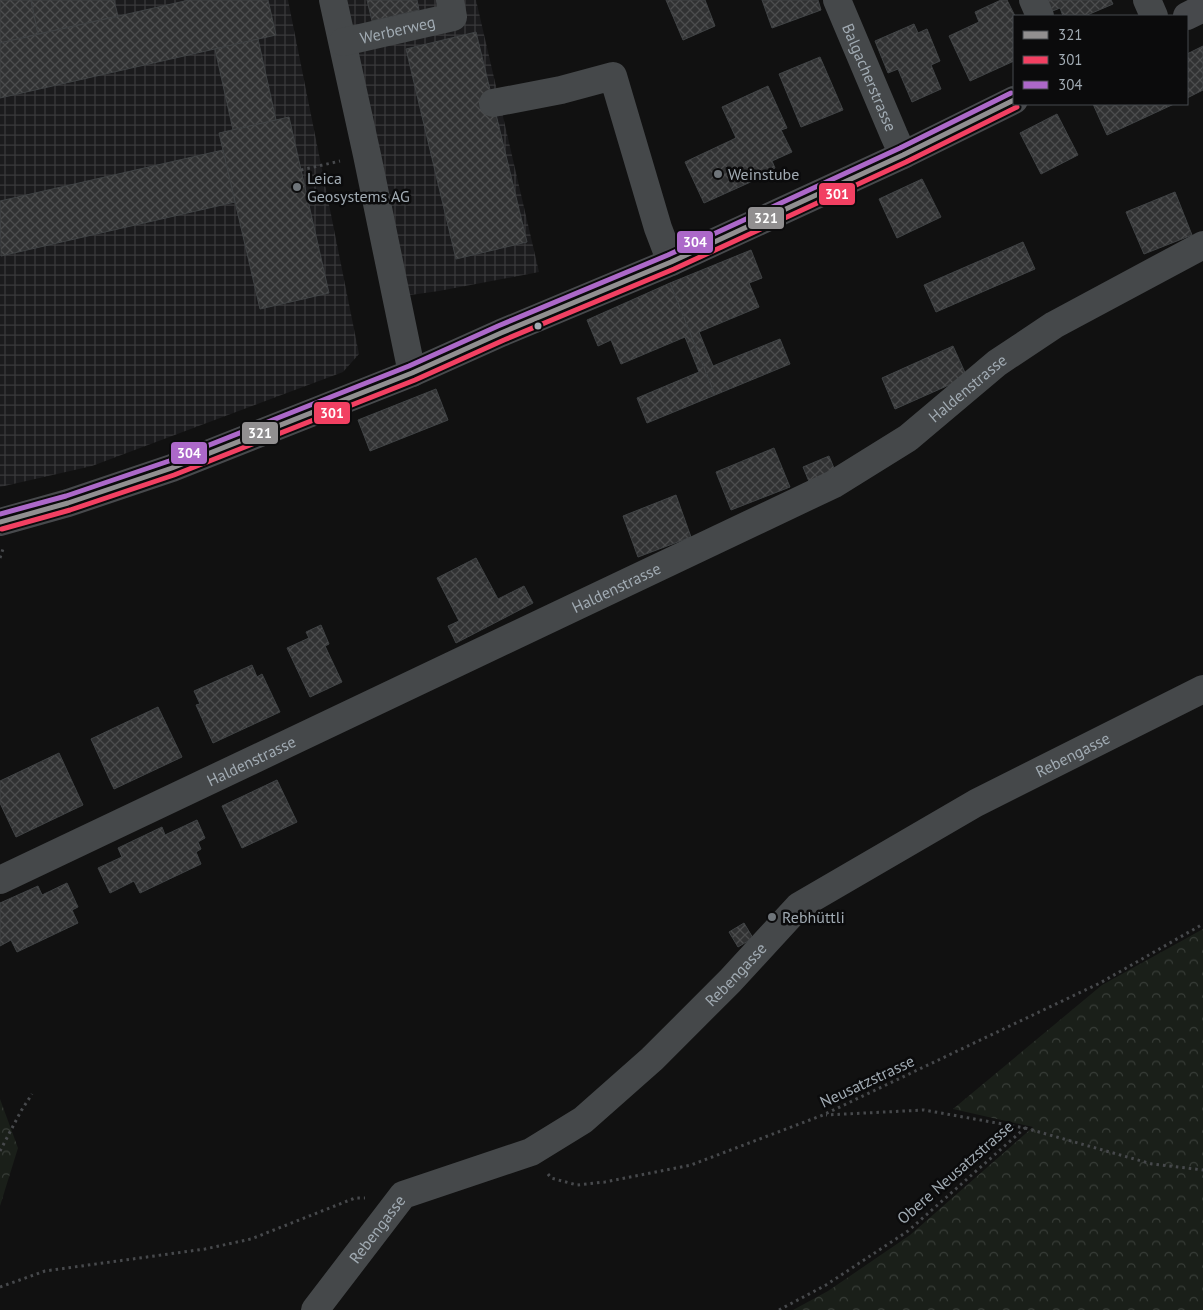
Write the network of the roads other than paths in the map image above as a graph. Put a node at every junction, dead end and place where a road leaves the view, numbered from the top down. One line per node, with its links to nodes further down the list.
1 (333, 0): 10 (street)
2 (838, 0): 13 (street, Balgacherstrasse)
3 (1033, 0): 7 (street)
4 (1147, 0): 8 (street)
5 (452, 8): 10 (street, Werberweg)
6 (1203, 8): 9 (main road)
7 (1040, 15)
8 (1154, 15)
9 (1188, 16)
10 (343, 42): 16 (street)
11 (1013, 100): 13 (main road)
12 (493, 103): 15 (street)
13 (903, 154): 15 (main road)
14 (1203, 245): 19 (street, Haldenstrasse)
15 (670, 262): 16 (main road)
16 (412, 373): 17 (main road)
17 (0, 522)
18 (1203, 689): 20 (street, Rebengasse)
19 (0, 880)
20 (316, 1310)

